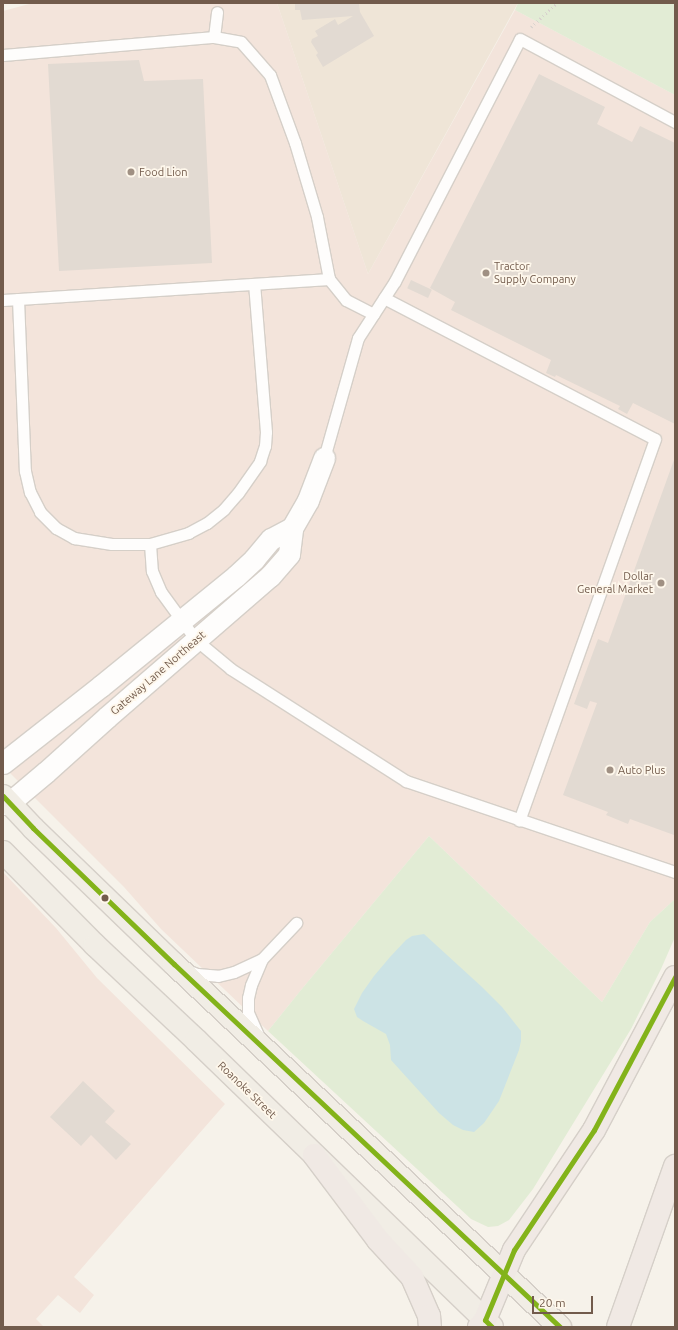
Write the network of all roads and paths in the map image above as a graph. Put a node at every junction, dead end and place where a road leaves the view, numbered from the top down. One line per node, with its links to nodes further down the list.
1 (557, 3): 4 (path)
2 (217, 12): 3 (lane)
3 (214, 37): 5 (lane); 7 (lane)
4 (520, 39): 6 (lane); 9 (lane)
5 (3, 55)
6 (675, 122)
7 (328, 279): 8 (lane); 12 (lane)
8 (254, 284): 10 (lane); 15 (lane)
9 (384, 298): 12 (lane); 20 (lane)
10 (18, 299): 11 (lane); 15 (lane)
11 (3, 300)
12 (374, 314): 13 (lane)
13 (324, 458): 14 (street, Gateway Lane Northeast)
14 (292, 528): 16 (street); 17 (street, Gateway Lane Northeast)
15 (150, 544): 16 (lane)
16 (181, 621): 17 (lane); 18 (street)
17 (196, 640): 19 (street, Gateway Lane Northeast); 20 (lane)
18 (3, 763)
19 (5, 801): 25 (main road)
20 (519, 820): 22 (lane)
21 (3, 852): 28 (main road, Roanoke Street)
22 (675, 872)
23 (296, 923): 24 (lane)
24 (262, 960): 25 (lane); 27 (lane)
25 (174, 964): 27 (main road)
26 (675, 977): 30 (highway)
27 (274, 1060): 30 (main road)
28 (314, 1155): 32 (main road, Roanoke Street); 33 (highway)
29 (675, 1166): 31 (highway)
30 (503, 1275): 32 (highway); 34 (main road)
31 (620, 1319)
32 (485, 1325)
33 (430, 1327)
34 (560, 1327)

